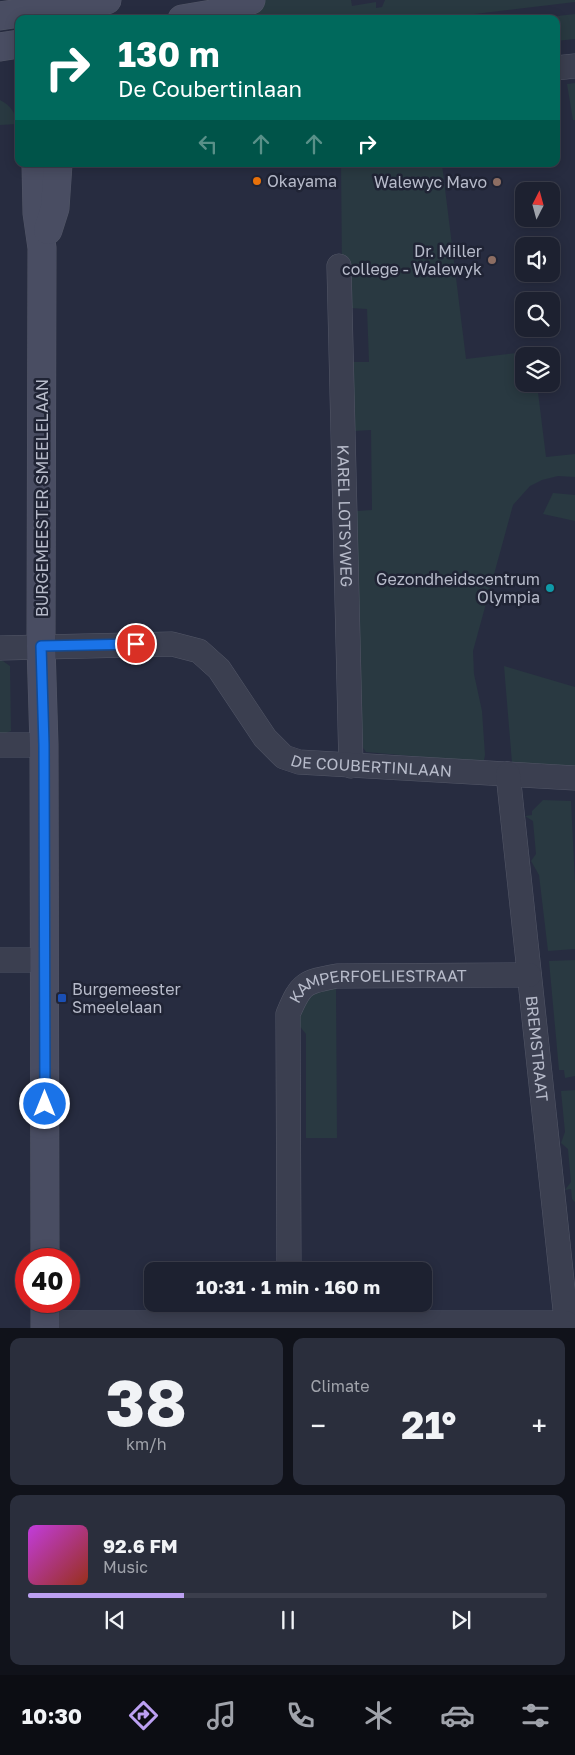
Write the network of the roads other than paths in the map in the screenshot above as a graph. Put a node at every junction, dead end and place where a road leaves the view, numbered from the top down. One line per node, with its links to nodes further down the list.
1 (107, 0): 3 (street)
2 (251, 0): 5 (street)
3 (59, 9): 4 (street)
4 (32, 10): 6 (street)
5 (206, 15)
6 (0, 16)
7 (15, 45): 8 (street)
8 (0, 47)
9 (575, 66): 10 (street)
10 (560, 68)
11 (36, 167): 13 (street, BURGEMEESTER SMEELELAAN)
12 (58, 167): 13 (street, BURGEMEESTER SMEELELAAN)
13 (42, 248): 15 (street, BURGEMEESTER SMEELELAAN)
14 (339, 266): 19 (street, KAREL LOTSYWEG)
15 (41, 646): 16 (street, DE COUBERTINLAAN); 18 (street, BURGEMEESTER SMEELELAAN); 19 (street, DE COUBERTINLAAN)
16 (0, 648)
17 (0, 745): 18 (street)
18 (44, 745): 23 (street, BURGEMEESTER SMEELELAAN)
19 (351, 766): 20 (street, DE COUBERTINLAAN)
20 (508, 774): 21 (street, DE COUBERTINLAAN); 24 (street, BREMSTRAAT)
21 (575, 778)
22 (0, 960): 23 (street)
23 (45, 960): 26 (street, BURGEMEESTER SMEELELAAN)
24 (529, 975): 25 (street, BREMSTRAAT); 27 (street, KAMPERFOELIESTRAAT)
25 (565, 1225): 31 (street, BREMSTRAAT)
26 (45, 1248)
27 (289, 1262)
28 (289, 1314): 29 (street); 30 (street)
29 (45, 1317)
30 (316, 1325): 31 (street)
31 (566, 1325)

